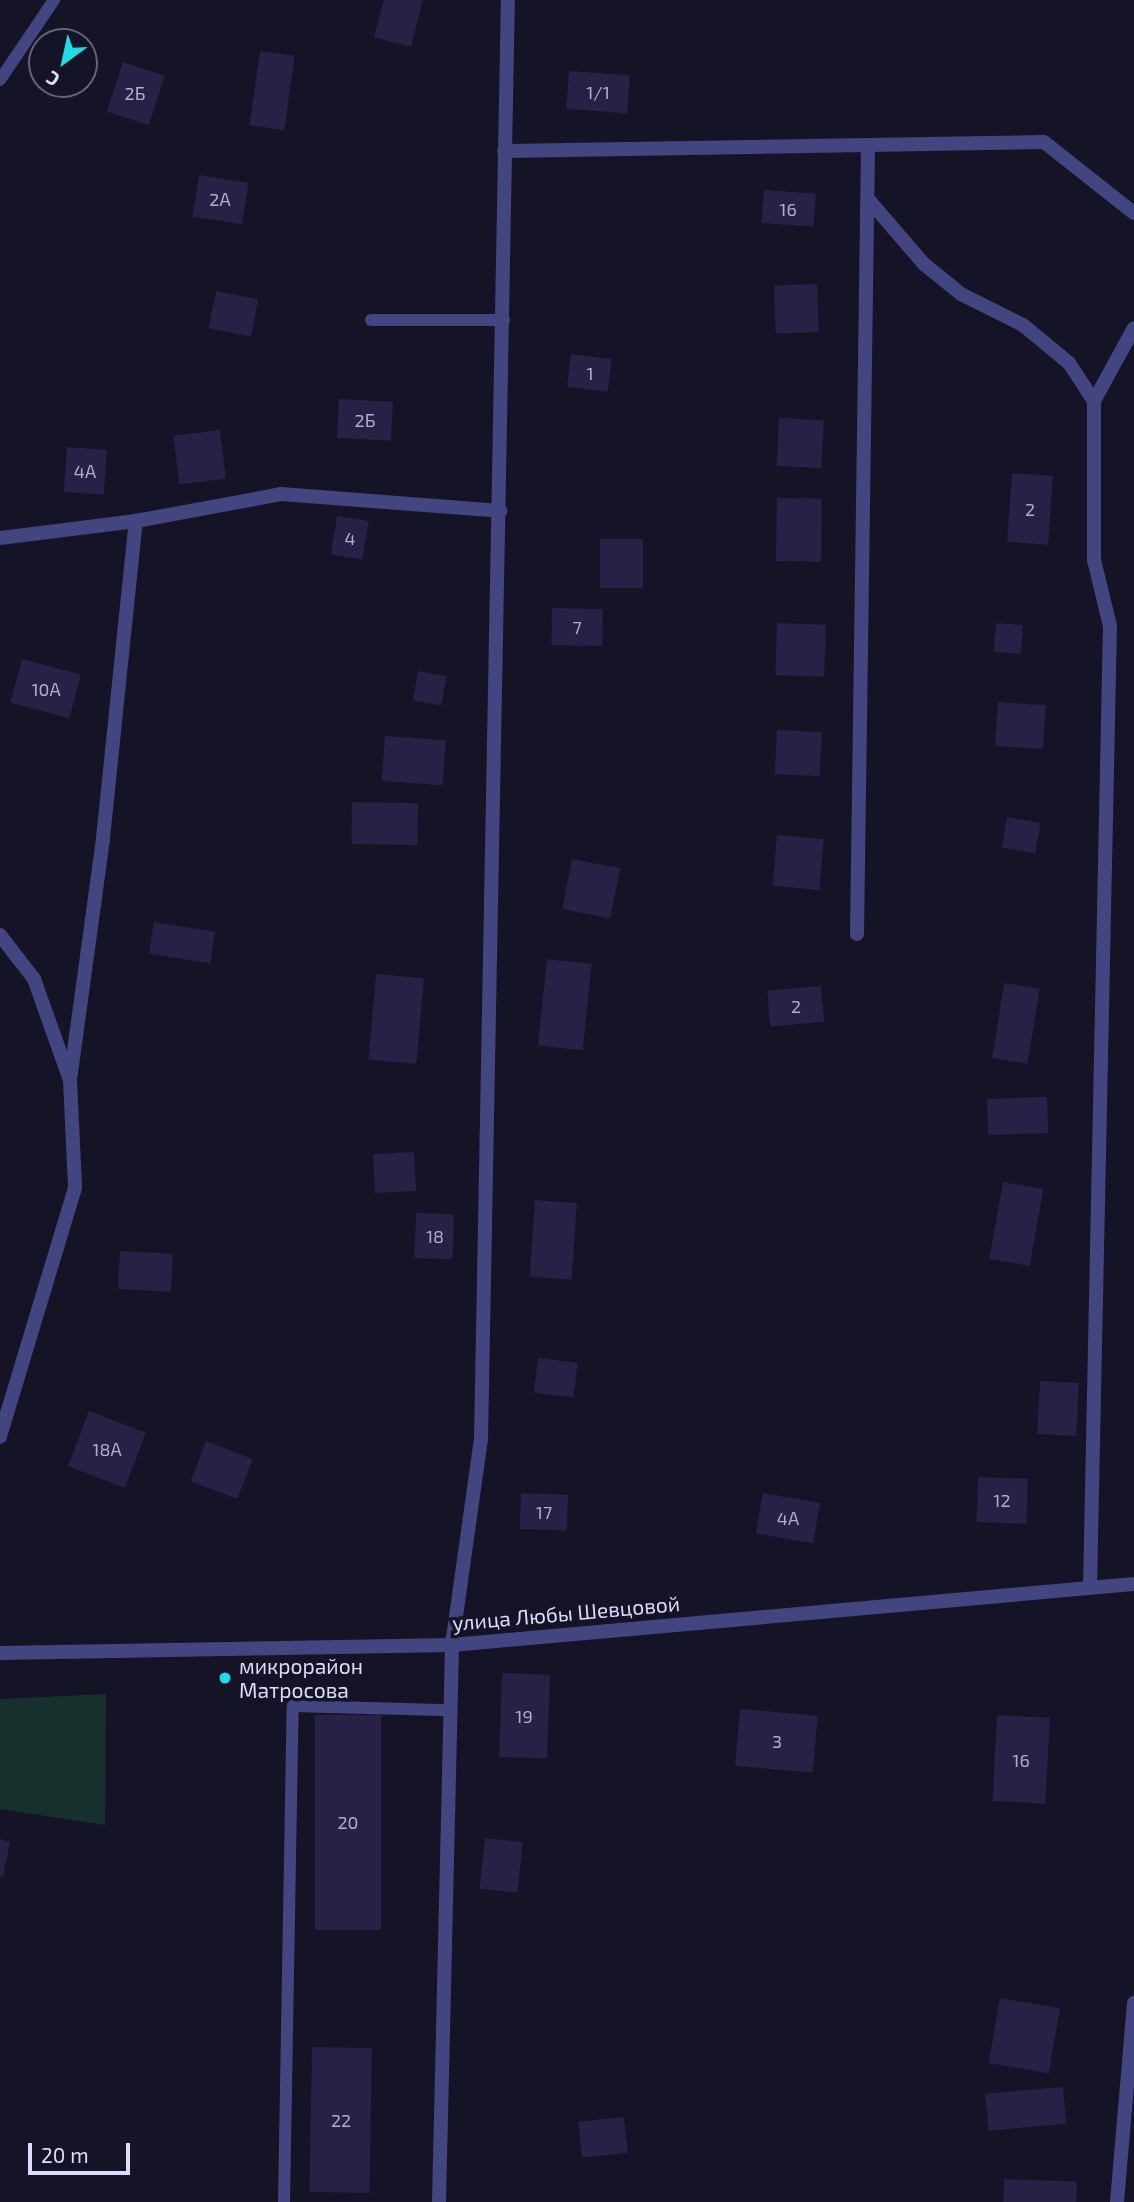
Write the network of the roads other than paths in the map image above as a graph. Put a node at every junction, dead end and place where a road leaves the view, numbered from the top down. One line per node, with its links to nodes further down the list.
1 (54, 0): 3 (lane)
2 (508, 0): 5 (street)
3 (0, 80)
4 (868, 145): 5 (street); 6 (street); 7 (street)
5 (504, 151): 9 (street)
6 (867, 199): 11 (street); 15 (street)
7 (1134, 213)
8 (371, 320): 9 (lane)
9 (505, 320): 12 (street)
10 (1134, 328): 11 (street)
11 (1094, 401): 20 (street)
12 (500, 511): 13 (street); 21 (street)
13 (136, 521): 14 (street); 17 (street)
14 (0, 538)
15 (857, 934)
16 (0, 935): 17 (street)
17 (70, 1080): 18 (street)
18 (0, 1437)
19 (1134, 1584): 20 (street, улица Любы Шевцовой)
20 (1090, 1587): 21 (street, улица Любы Шевцовой)
21 (452, 1645): 22 (street, улица Любы Шевцовой); 23 (street)
22 (0, 1653)
23 (451, 1710): 25 (lane); 26 (street)
24 (1134, 2003): 27 (street)
25 (284, 2202)
26 (439, 2202)
27 (1117, 2202)

